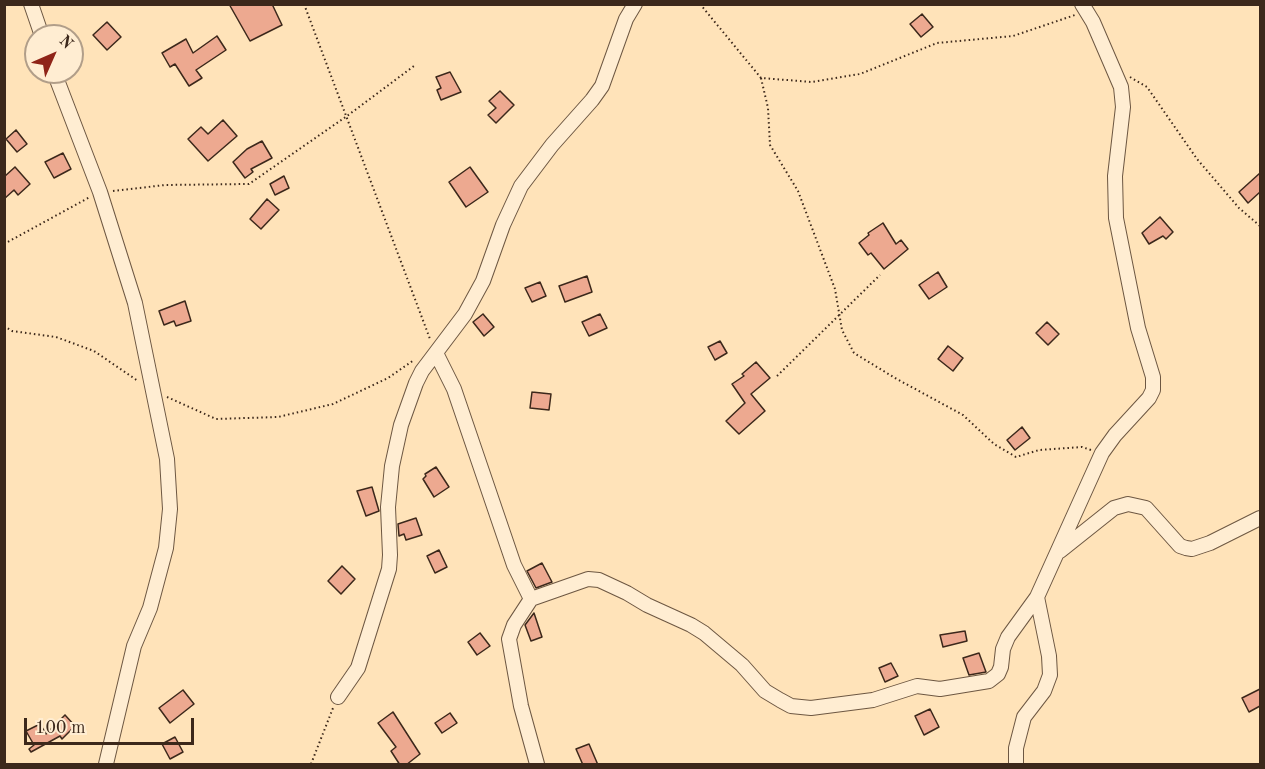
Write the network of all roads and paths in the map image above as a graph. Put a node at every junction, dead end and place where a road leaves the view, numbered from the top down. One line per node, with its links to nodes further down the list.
1 (31, 4): 6 (street)
2 (304, 4): 11 (path)
3 (635, 4): 18 (street)
4 (700, 4): 9 (path)
5 (1084, 8): 9 (path); 22 (street)
6 (38, 24)
7 (414, 66): 11 (path)
8 (1130, 76): 13 (path)
9 (761, 78): 16 (path)
10 (59, 84): 12 (street)
11 (347, 116): 12 (path); 18 (path)
12 (100, 192): 14 (path); 21 (street)
13 (1260, 226)
14 (4, 244)
15 (880, 275): 16 (path)
16 (839, 315): 20 (path); 22 (path)
17 (4, 326): 21 (path)
18 (436, 353): 26 (street); 27 (street)
19 (415, 359): 21 (path)
20 (777, 376)
21 (153, 391): 28 (street)
22 (1102, 453): 24 (street)
23 (1260, 518): 24 (street)
24 (1058, 552): 25 (street)
25 (1037, 597): 26 (street); 31 (street)
26 (531, 598): 30 (street)
27 (338, 697): 29 (path)
28 (106, 765)
29 (311, 765)
30 (537, 765)
31 (1016, 765)

